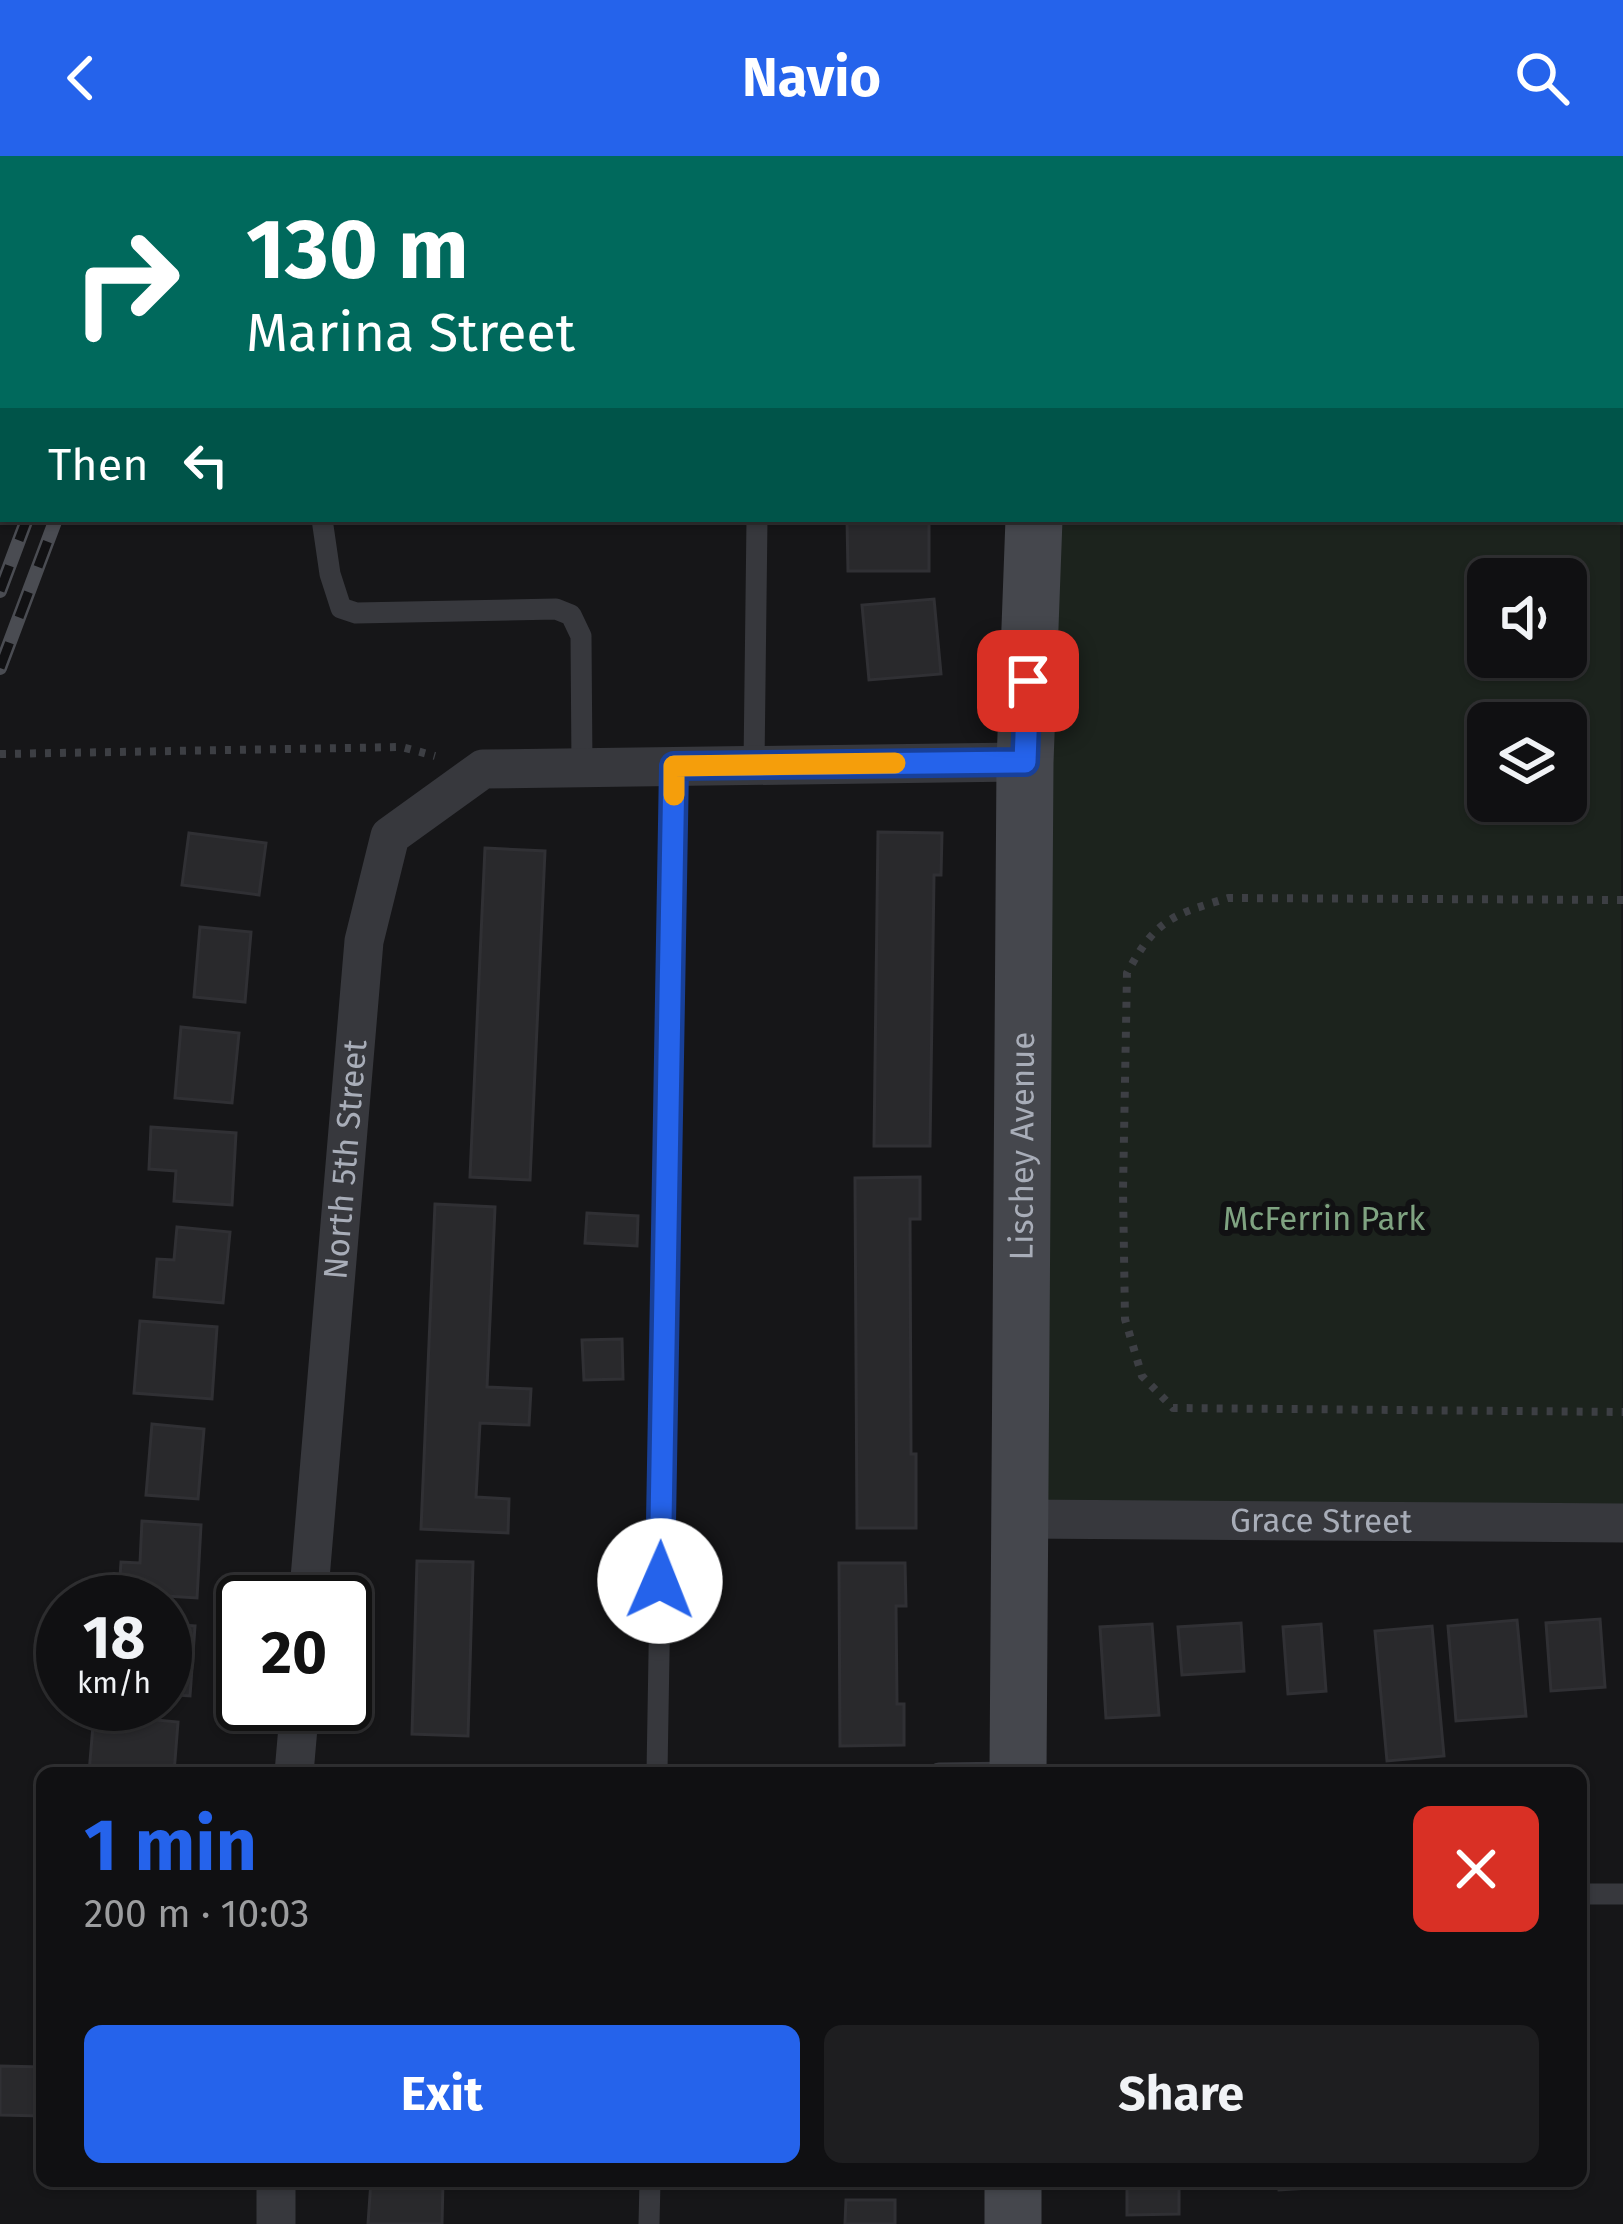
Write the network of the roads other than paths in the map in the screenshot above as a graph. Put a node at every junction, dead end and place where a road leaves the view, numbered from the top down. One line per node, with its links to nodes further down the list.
1 (322, 522): 7 (lane)
2 (757, 522): 5 (lane)
3 (1034, 522): 4 (street, Lischey Avenue)
4 (1025, 762): 5 (street); 8 (street, Lischey Avenue)
5 (754, 765): 6 (street)
6 (674, 766): 7 (street); 13 (lane)
7 (582, 767): 10 (street, North 5th Street)
8 (1021, 1519): 9 (street, Grace Street); 14 (street, Lischey Avenue)
9 (1623, 1523)
10 (310, 1575)
11 (298, 1731): 12 (street)
12 (295, 1767)
13 (657, 1767)
14 (1018, 1767)
15 (1587, 1894): 16 (lane)
16 (1623, 1894)
17 (276, 2187): 20 (street)
18 (650, 2187): 21 (lane)
19 (1013, 2187): 22 (street)
20 (276, 2224)
21 (650, 2224)
22 (1013, 2224)

